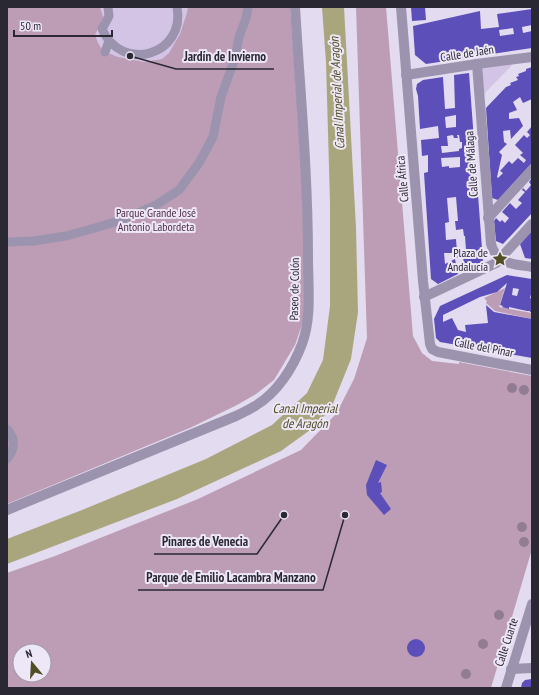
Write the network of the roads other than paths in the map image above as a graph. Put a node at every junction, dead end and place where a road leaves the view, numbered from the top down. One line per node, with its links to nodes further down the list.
1 (108, 7): 6 (street)
2 (177, 7): 6 (street)
3 (248, 7): 14 (street)
4 (294, 7): 22 (street, Paseo de Colón)
5 (401, 7): 10 (street, Calle África)
6 (108, 41): 7 (street)
7 (105, 52)
8 (532, 57): 9 (street, Calle de Jaén)
9 (477, 64): 10 (street, Calle de Jaén); 12 (street, Calle de Málaga)
10 (406, 75): 17 (street, Calle África)
11 (532, 170): 12 (street)
12 (488, 218): 15 (street, Calle de Málaga)
13 (532, 224): 15 (street)
14 (7, 242)
15 (500, 260): 16 (street); 17 (street)
16 (532, 267)
17 (424, 297): 18 (street, Calle África)
18 (432, 349): 19 (street, Calle del Pinar)
19 (532, 370)
20 (7, 429): 21 (street)
21 (7, 459)
22 (7, 510)
23 (532, 604): 25 (street, Calle Cuarte)
24 (532, 668): 25 (street)
25 (511, 669): 26 (street, Calle Cuarte)
26 (506, 688)

